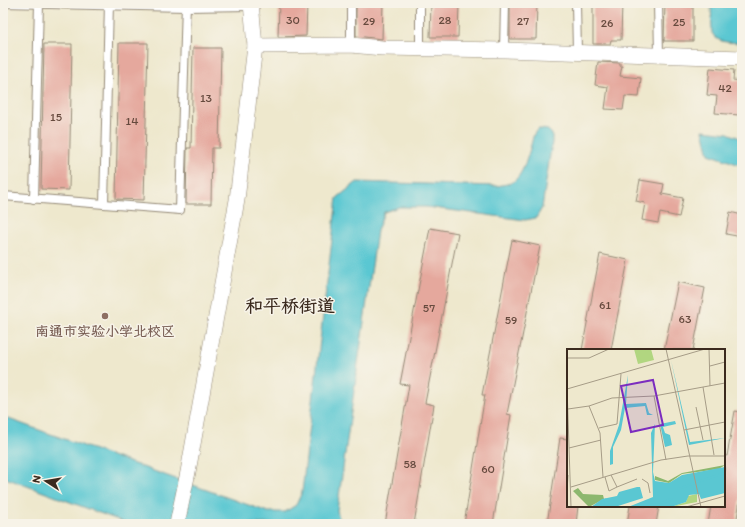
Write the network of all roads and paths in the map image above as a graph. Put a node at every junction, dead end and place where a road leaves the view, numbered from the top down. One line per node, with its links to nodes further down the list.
1 (351, 3): 11 (lane)
2 (420, 3): 13 (lane)
3 (505, 3): 14 (lane)
4 (576, 3): 15 (lane)
5 (658, 3): 16 (lane)
6 (3, 4): 7 (lane)
7 (39, 4): 8 (lane); 19 (lane)
8 (109, 4): 10 (lane); 20 (lane)
9 (251, 4): 10 (lane); 12 (street)
10 (186, 5): 20 (lane)
11 (351, 45): 12 (street); 13 (street)
12 (255, 46): 21 (street)
13 (420, 49): 14 (street)
14 (504, 50): 15 (street)
15 (576, 52): 16 (street)
16 (658, 55): 17 (street)
17 (742, 58)
18 (3, 196): 19 (lane)
19 (34, 199): 20 (lane)
20 (104, 204)
21 (177, 524)

